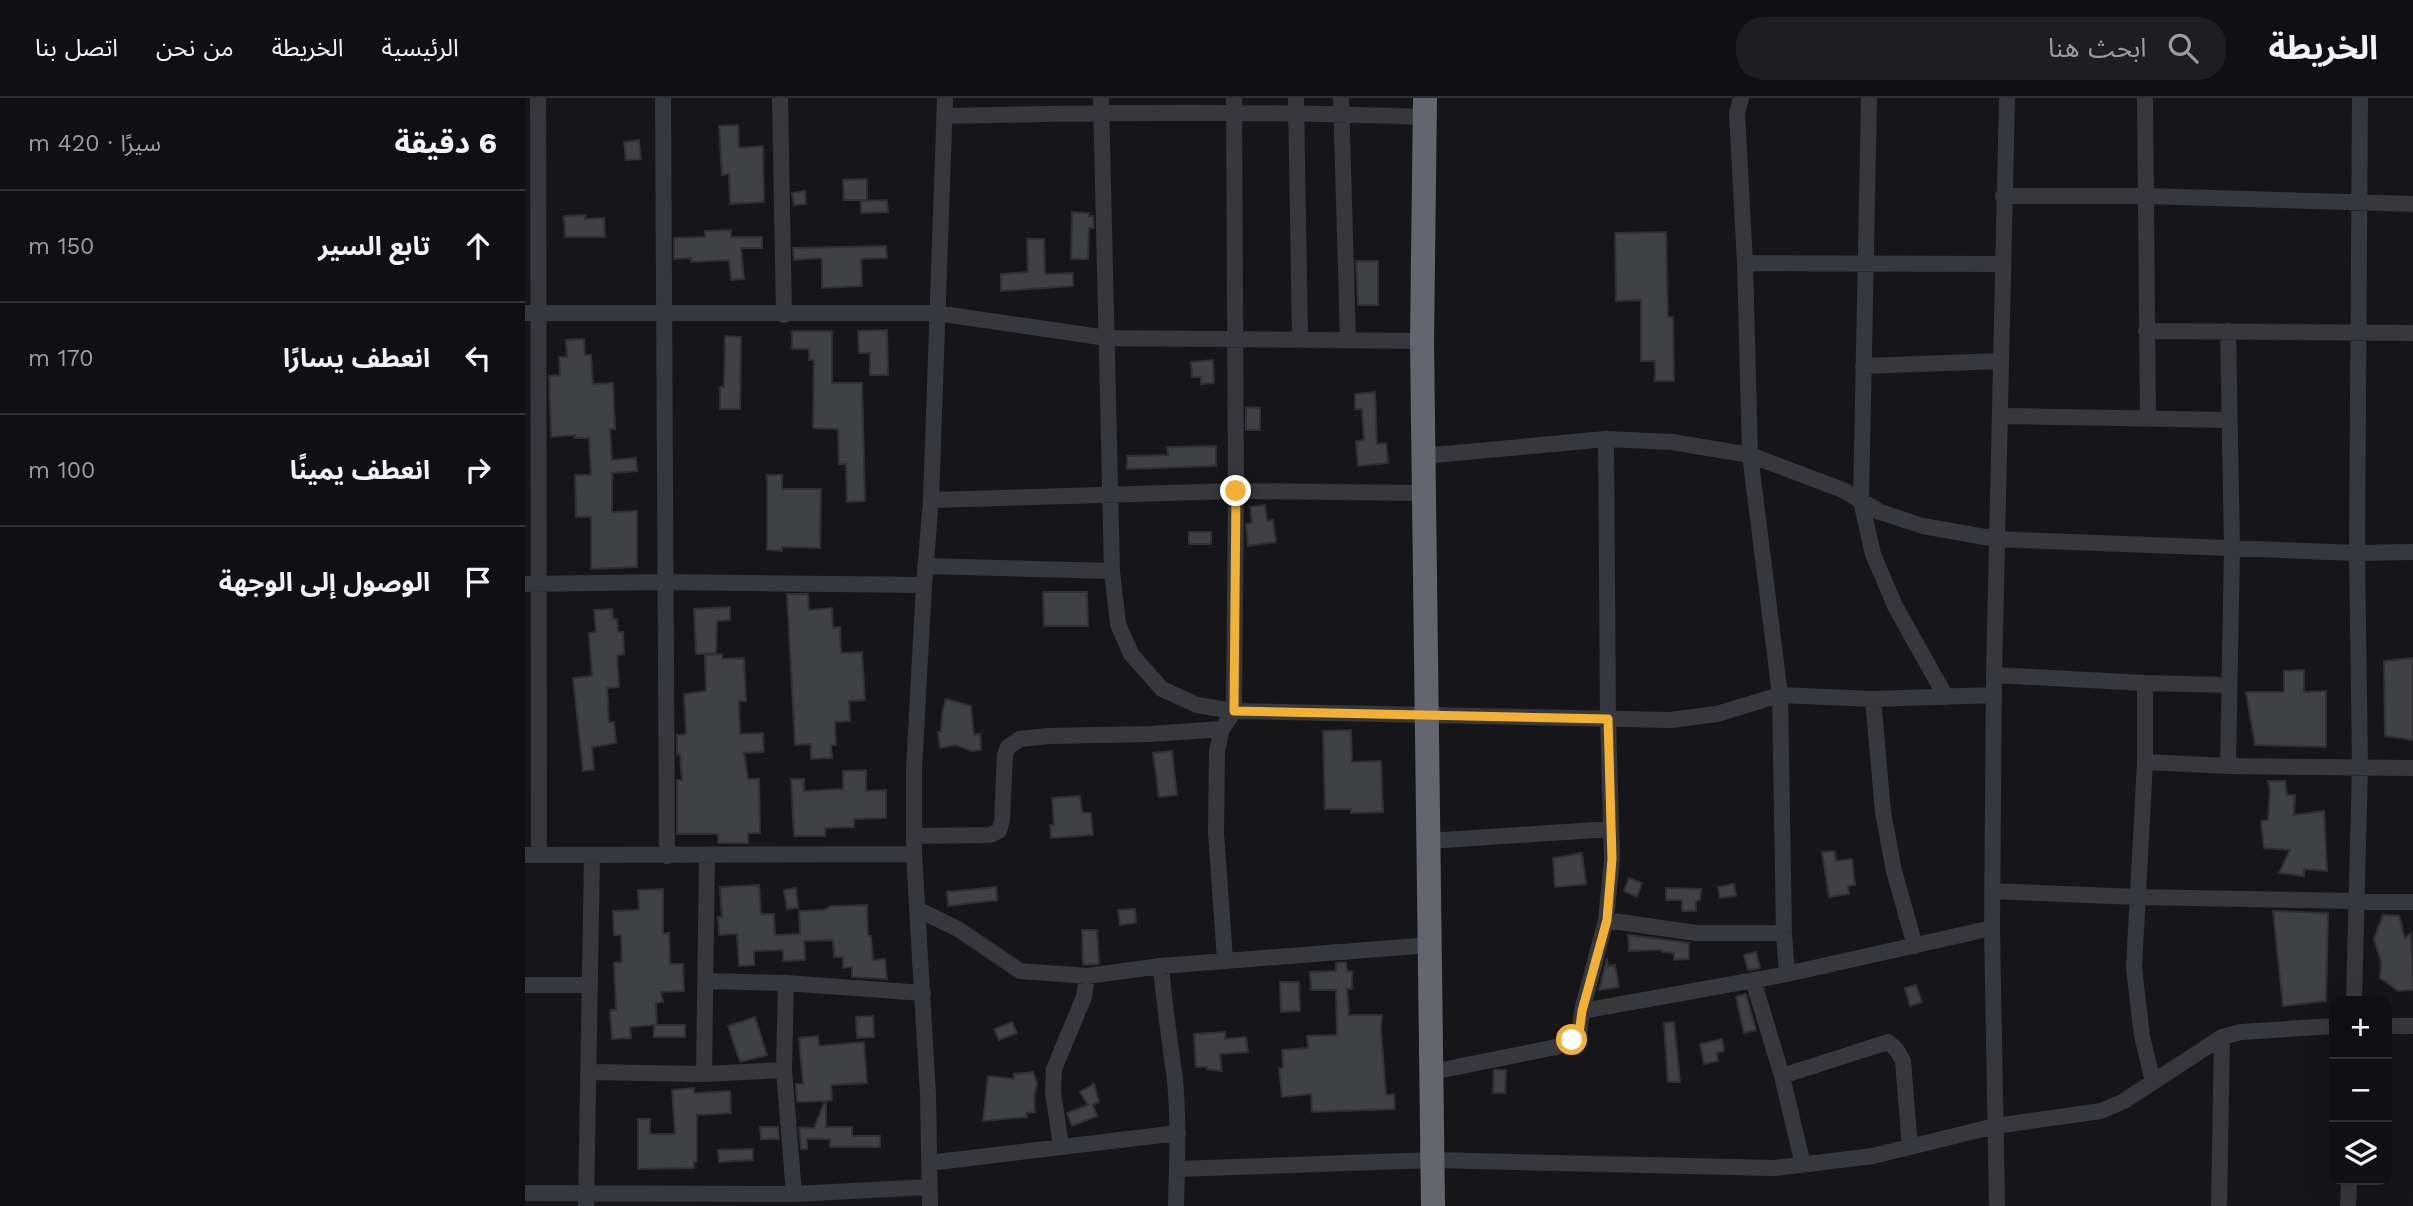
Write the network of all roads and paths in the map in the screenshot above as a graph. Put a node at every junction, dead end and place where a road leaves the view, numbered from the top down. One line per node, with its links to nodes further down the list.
1 (538, 98): 23 (street)
2 (663, 98): 25 (street)
3 (780, 98): 26 (street)
4 (945, 98): 15 (street)
5 (1741, 98): 20 (street)
6 (1868, 98): 21 (street)
7 (2007, 98): 16 (street)
8 (2145, 98): 17 (street)
9 (2360, 98): 18 (street)
10 (1101, 105): 11 (street); 15 (street); 31 (street)
11 (1234, 106): 12 (street); 32 (street)
12 (1296, 106): 13 (street); 33 (street)
13 (1341, 106): 14 (street); 34 (street)
14 (1425, 108): 35 (highway)
15 (945, 116): 24 (street)
16 (2003, 196): 17 (street); 22 (street)
17 (2146, 196): 18 (street); 27 (street)
18 (2361, 203): 19 (street); 29 (street)
19 (2413, 204)
20 (1745, 263): 21 (street); 43 (street)
21 (1864, 264): 22 (street); 37 (street)
22 (2002, 264): 36 (street)
23 (532, 313): 25 (street); 56 (street)
24 (936, 313): 26 (street); 31 (street); 47 (street)
25 (663, 314): 26 (street); 55 (street)
26 (783, 314)
27 (2146, 331): 28 (street); 39 (street)
28 (2228, 331): 29 (street); 40 (street)
29 (2358, 331): 30 (street); 52 (street)
30 (2413, 332)
31 (1107, 338): 32 (street); 46 (street)
32 (1234, 339): 33 (street); 44 (street)
33 (1300, 339): 34 (street)
34 (1348, 339): 35 (street)
35 (1422, 341): 42 (highway)
36 (2001, 361): 37 (street); 38 (street)
37 (1863, 366): 48 (street)
38 (2000, 416): 39 (street); 49 (street)
39 (2148, 419): 40 (street)
40 (2229, 420): 50 (street)
41 (1606, 439): 42 (street); 43 (street); 67 (street)
42 (1423, 456): 45 (highway)
43 (1750, 456): 48 (street); 61 (street)
44 (1236, 491): 45 (street); 46 (street); 65 (street)
45 (1423, 493): 66 (highway)
46 (1111, 495): 47 (street); 54 (street)
47 (931, 500): 53 (street)
48 (1861, 501): 49 (street); 63 (street)
49 (1996, 539): 50 (street); 58 (street)
50 (2232, 548): 52 (street); 60 (street)
51 (2413, 552): 52 (street)
52 (2357, 553): 71 (street)
53 (926, 566): 54 (street); 57 (street)
54 (1112, 571): 65 (street)
55 (664, 582): 56 (street); 57 (street); 80 (street)
56 (531, 584): 77 (street)
57 (924, 586): 74 (street)
58 (1994, 675): 59 (street); 62 (street)
59 (2145, 683): 60 (street); 69 (street)
60 (2229, 685): 70 (street)
61 (1780, 695): 64 (street); 67 (street); 88 (street)
62 (1994, 695): 63 (street); 81 (street)
63 (1946, 697): 64 (street)
64 (1873, 699): 90 (street)
65 (1234, 711): 66 (street); 68 (street)
66 (1427, 716): 67 (street); 75 (highway)
67 (1608, 719): 73 (street)
68 (1222, 730): 74 (street); 91 (street)
69 (2145, 762): 70 (street); 82 (street)
70 (2228, 766): 71 (street)
71 (2360, 766): 72 (street); 83 (street)
72 (2413, 768)
73 (1611, 830): 75 (street); 86 (street)
74 (914, 836): 76 (street)
75 (1428, 841): 89 (highway)
76 (914, 854): 79 (street); 85 (street)
77 (532, 855): 78 (street)
78 (591, 855): 80 (street); 99 (street)
79 (707, 855): 80 (street); 96 (street)
80 (667, 856)
81 (1992, 891): 82 (street); 87 (street)
82 (2137, 897): 83 (street); 112 (street)
83 (2357, 901): 84 (street); 101 (street)
84 (2413, 902)
85 (917, 909): 94 (street); 100 (street)
86 (1607, 920): 88 (street); 102 (street)
87 (1992, 928): 90 (street); 113 (street)
88 (1784, 933): 93 (street)
89 (1430, 944): 91 (street); 109 (highway)
90 (1915, 946): 93 (street)
91 (1225, 960): 92 (street)
92 (1161, 966): 94 (street); 114 (street)
93 (1787, 974): 95 (street)
94 (1087, 976): 115 (street)
95 (1753, 979): 102 (street); 111 (street)
96 (706, 981): 97 (street); 110 (street)
97 (786, 983): 100 (street); 107 (street)
98 (525, 985): 99 (street)
99 (590, 985): 108 (street)
100 (923, 993): 118 (street)
101 (2354, 996)
102 (1582, 1011): 109 (street)
103 (2329, 1026): 106 (street)
104 (2392, 1026): 105 (street)
105 (2413, 1026)
106 (2222, 1037): 112 (street); 131 (street)
107 (784, 1070): 110 (street); 124 (street)
108 (589, 1072): 110 (street); 125 (street)
109 (1432, 1072): 117 (highway)
110 (704, 1074)
111 (1782, 1076): 116 (street); 119 (street)
112 (2153, 1082): 113 (street)
113 (1995, 1126): 116 (street); 130 (street)
114 (1178, 1133): 115 (street); 120 (street)
115 (1061, 1146): 118 (street)
116 (1910, 1147): 119 (street)
117 (1433, 1160): 119 (street); 120 (street); 129 (highway)
118 (929, 1163): 122 (street)
119 (1803, 1165)
120 (1177, 1169): 128 (street)
121 (2349, 1185): 132 (street)
122 (930, 1187): 124 (street); 127 (street)
123 (525, 1194): 125 (street)
124 (794, 1194): 126 (street)
125 (586, 1200): 126 (street)
126 (706, 1200)
127 (930, 1206)
128 (1176, 1206)
129 (1433, 1206)
130 (1997, 1206)
131 (2219, 1206)
132 (2349, 1206)

